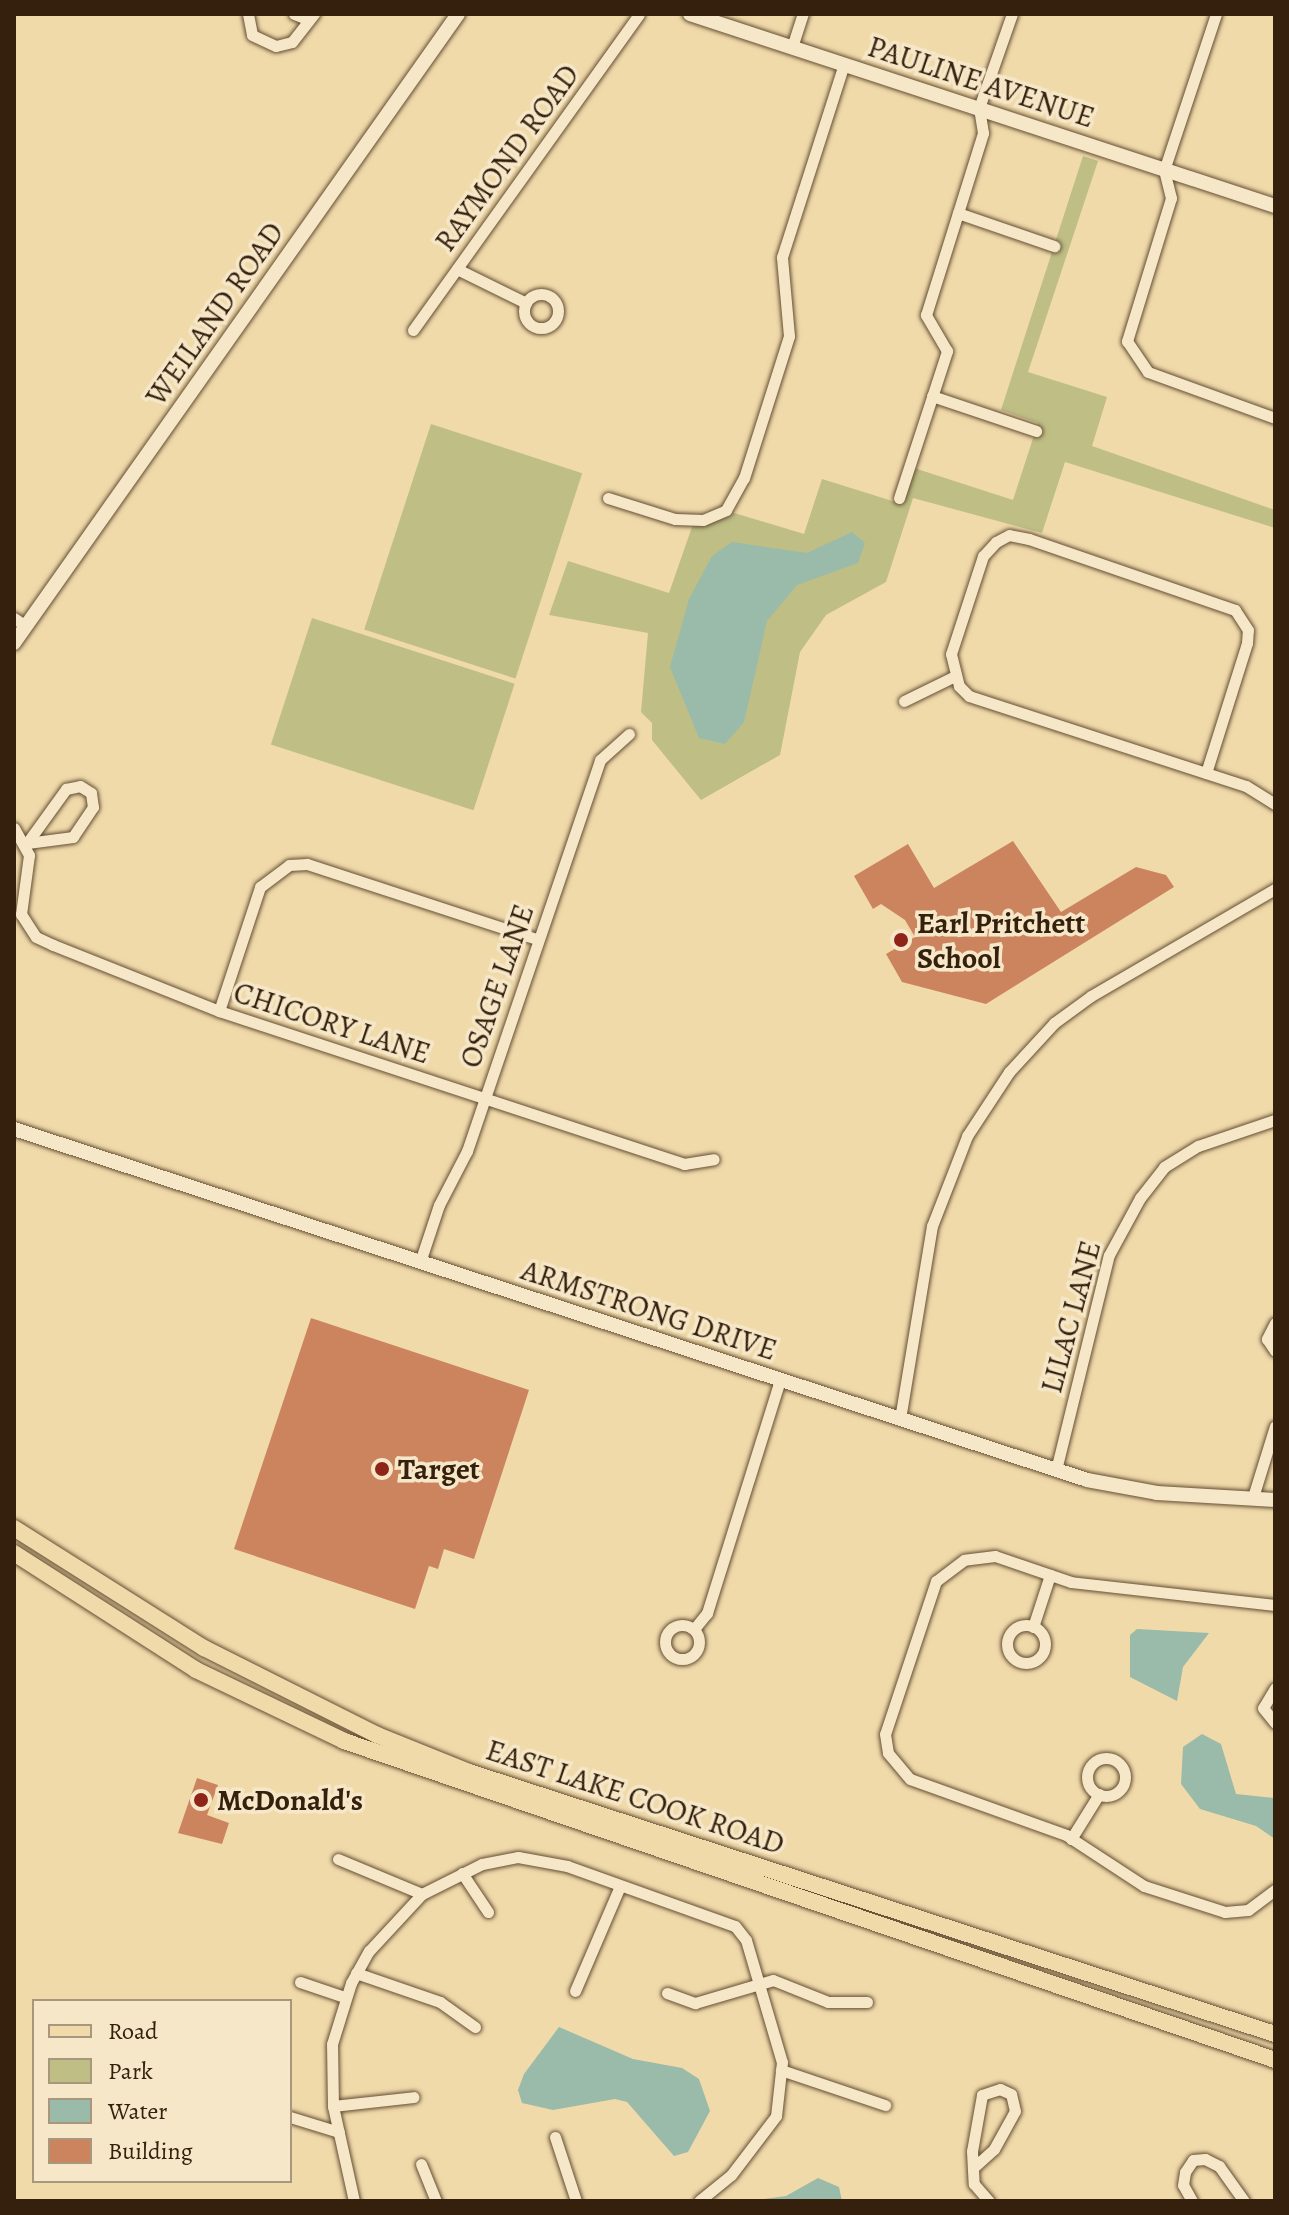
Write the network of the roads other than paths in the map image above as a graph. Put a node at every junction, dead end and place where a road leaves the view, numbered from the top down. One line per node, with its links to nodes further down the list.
1 (248, 14): 9 (street)
2 (294, 14): 9 (street)
3 (458, 14): 25 (street, WEILAND ROAD)
4 (639, 14): 17 (street, RAYMOND ROAD)
5 (690, 14): 10 (street, PAULINE AVENUE)
6 (803, 14): 10 (street)
7 (1012, 14): 12 (street)
8 (1216, 14): 13 (street)
9 (312, 17)
10 (792, 47): 11 (street, PAULINE AVENUE)
11 (844, 64): 12 (street, PAULINE AVENUE); 23 (street)
12 (979, 108): 13 (street, PAULINE AVENUE); 15 (street)
13 (1164, 170): 14 (street, PAULINE AVENUE); 21 (street)
14 (1275, 206)
15 (958, 213): 16 (street); 20 (street)
16 (1054, 246)
17 (457, 269): 18 (street); 19 (street, RAYMOND ROAD)
18 (526, 303)
19 (413, 330)
20 (932, 396): 22 (street); 24 (street)
21 (1275, 418)
22 (1036, 431)
23 (608, 498)
24 (899, 498)
25 (20, 622): 26 (street, WEILAND ROAD)
26 (14, 643)
27 (953, 677): 28 (street); 30 (street); 30 (street)
28 (904, 701)
29 (629, 734): 35 (street, OSAGE LANE)
30 (1206, 773): 31 (street)
31 (1275, 804)
32 (14, 828): 33 (street)
33 (27, 843): 33 (street, CHICORY LANE); 36 (street, CHICORY LANE)
34 (1275, 889): 45 (street)
35 (537, 939): 36 (street); 37 (street, OSAGE LANE)
36 (219, 1011): 37 (street, CHICORY LANE)
37 (484, 1099): 40 (street, CHICORY LANE); 41 (street, OSAGE LANE)
38 (1275, 1120): 47 (street, LILAC LANE)
39 (14, 1129): 41 (street, ARMSTRONG DRIVE)
40 (714, 1159)
41 (420, 1262): 44 (street, ARMSTRONG DRIVE)
42 (1275, 1323): 43 (street)
43 (1275, 1351)
44 (780, 1380): 45 (street, ARMSTRONG DRIVE); 55 (street)
45 (900, 1419): 47 (street, ARMSTRONG DRIVE)
46 (1275, 1426): 48 (street)
47 (1056, 1470): 48 (street, ARMSTRONG DRIVE)
48 (1253, 1497): 49 (street, ARMSTRONG DRIVE)
49 (1275, 1500)
50 (14, 1528): 74 (main road, EAST LAKE COOK ROAD)
51 (14, 1553): 75 (main road, EAST LAKE COOK ROAD)
52 (1050, 1575): 53 (street); 54 (street); 59 (street)
53 (1275, 1605)
54 (1033, 1627)
55 (694, 1629)
56 (1275, 1688): 57 (street)
57 (1275, 1723)
58 (1099, 1794): 59 (street)
59 (1071, 1839): 63 (street)
60 (338, 1859): 64 (street)
61 (462, 1873): 62 (street); 64 (street); 65 (street)
62 (620, 1886): 68 (street); 69 (street)
63 (1275, 1890)
64 (422, 1894): 66 (street)
65 (488, 1912)
66 (356, 1973): 71 (street); 73 (street)
67 (300, 1982): 71 (street)
68 (760, 1985): 70 (street); 72 (street); 76 (street)
69 (575, 1991)
70 (667, 1993)
71 (344, 1997): 79 (street)
72 (867, 2002)
73 (475, 2027)
74 (1275, 2034)
75 (1275, 2060)
76 (781, 2066): 78 (street); 88 (street)
77 (414, 2097): 79 (street)
78 (885, 2105)
79 (333, 2106): 81 (street)
80 (292, 2118): 81 (street)
81 (339, 2132): 85 (street)
82 (555, 2137): 87 (street)
83 (421, 2164): 86 (street)
84 (973, 2168): 84 (street); 89 (street)
85 (354, 2201)
86 (436, 2201)
87 (576, 2201)
88 (699, 2201)
89 (989, 2201)
90 (1192, 2201): 91 (street)
91 (1244, 2201)

